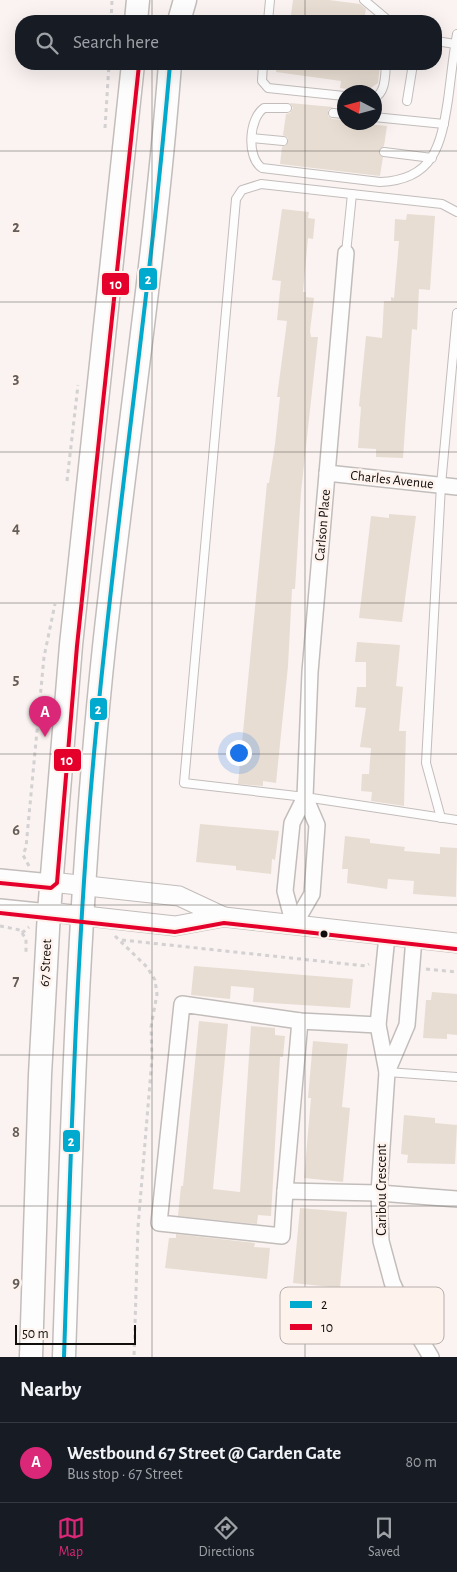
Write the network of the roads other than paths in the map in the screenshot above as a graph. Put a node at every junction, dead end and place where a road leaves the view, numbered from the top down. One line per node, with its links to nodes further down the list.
1 (138, 0): 6 (main road)
2 (174, 0): 7 (main road)
3 (185, 0): 8 (main road)
4 (270, 0): 9 (lane)
5 (364, 0): 10 (lane)
6 (137, 15)
7 (173, 15)
8 (181, 15)
9 (269, 15)
10 (382, 15)
11 (457, 34): 13 (lane)
12 (442, 42): 13 (lane)
13 (455, 44): 26 (lane)
14 (132, 70): 43 (main road, 67 Street)
15 (169, 70): 44 (main road)
16 (263, 70): 20 (lane)
17 (385, 70): 19 (lane)
18 (412, 70): 21 (lane)
19 (382, 91)
20 (337, 95)
21 (407, 102)
22 (286, 108): 27 (lane)
23 (333, 113): 24 (lane)
24 (337, 113)
25 (382, 118): 26 (lane)
26 (444, 124): 30 (lane)
27 (252, 138): 28 (lane); 30 (lane)
28 (283, 141)
29 (384, 152): 30 (lane)
30 (432, 158)
31 (352, 194): 32 (lane); 33 (lane); 39 (lane)
32 (457, 212)
33 (346, 253): 36 (street, Carlson Place)
34 (457, 313): 35 (lane)
35 (454, 373): 37 (lane)
36 (327, 473): 37 (street, Charles Avenue); 39 (street, Carlson Place)
37 (441, 485): 38 (street, Charles Avenue); 40 (lane)
38 (457, 487)
39 (305, 797): 40 (lane); 49 (street, Carlson Place); 49 (street, Carlson Place)
40 (441, 818): 41 (lane)
41 (457, 820)
42 (0, 877): 43 (street)
43 (51, 882): 44 (street); 46 (main road, 67 Street)
44 (84, 885): 47 (main road); 48 (street)
45 (0, 907): 46 (street)
46 (49, 912): 47 (street); 62 (main road, 67 Street)
47 (82, 916): 48 (street); 63 (main road)
48 (224, 917): 49 (street)
49 (294, 925): 50 (street)
50 (387, 936): 51 (street); 54 (street, Caribou Crescent)
51 (414, 938): 52 (street); 55 (street, Caribou Crescent)
52 (457, 943)
53 (300, 1021): 54 (street); 57 (street); 57 (street)
54 (378, 1025): 55 (street, Caribou Crescent)
55 (387, 1072): 56 (lane); 58 (street, Caribou Crescent)
56 (457, 1077)
57 (285, 1191): 58 (street)
58 (379, 1193): 59 (street); 60 (street, Caribou Crescent)
59 (457, 1199)
60 (396, 1287)
61 (423, 1344): 64 (street, Caribou Crescent)
62 (31, 1357)
63 (64, 1357)
64 (431, 1357)

